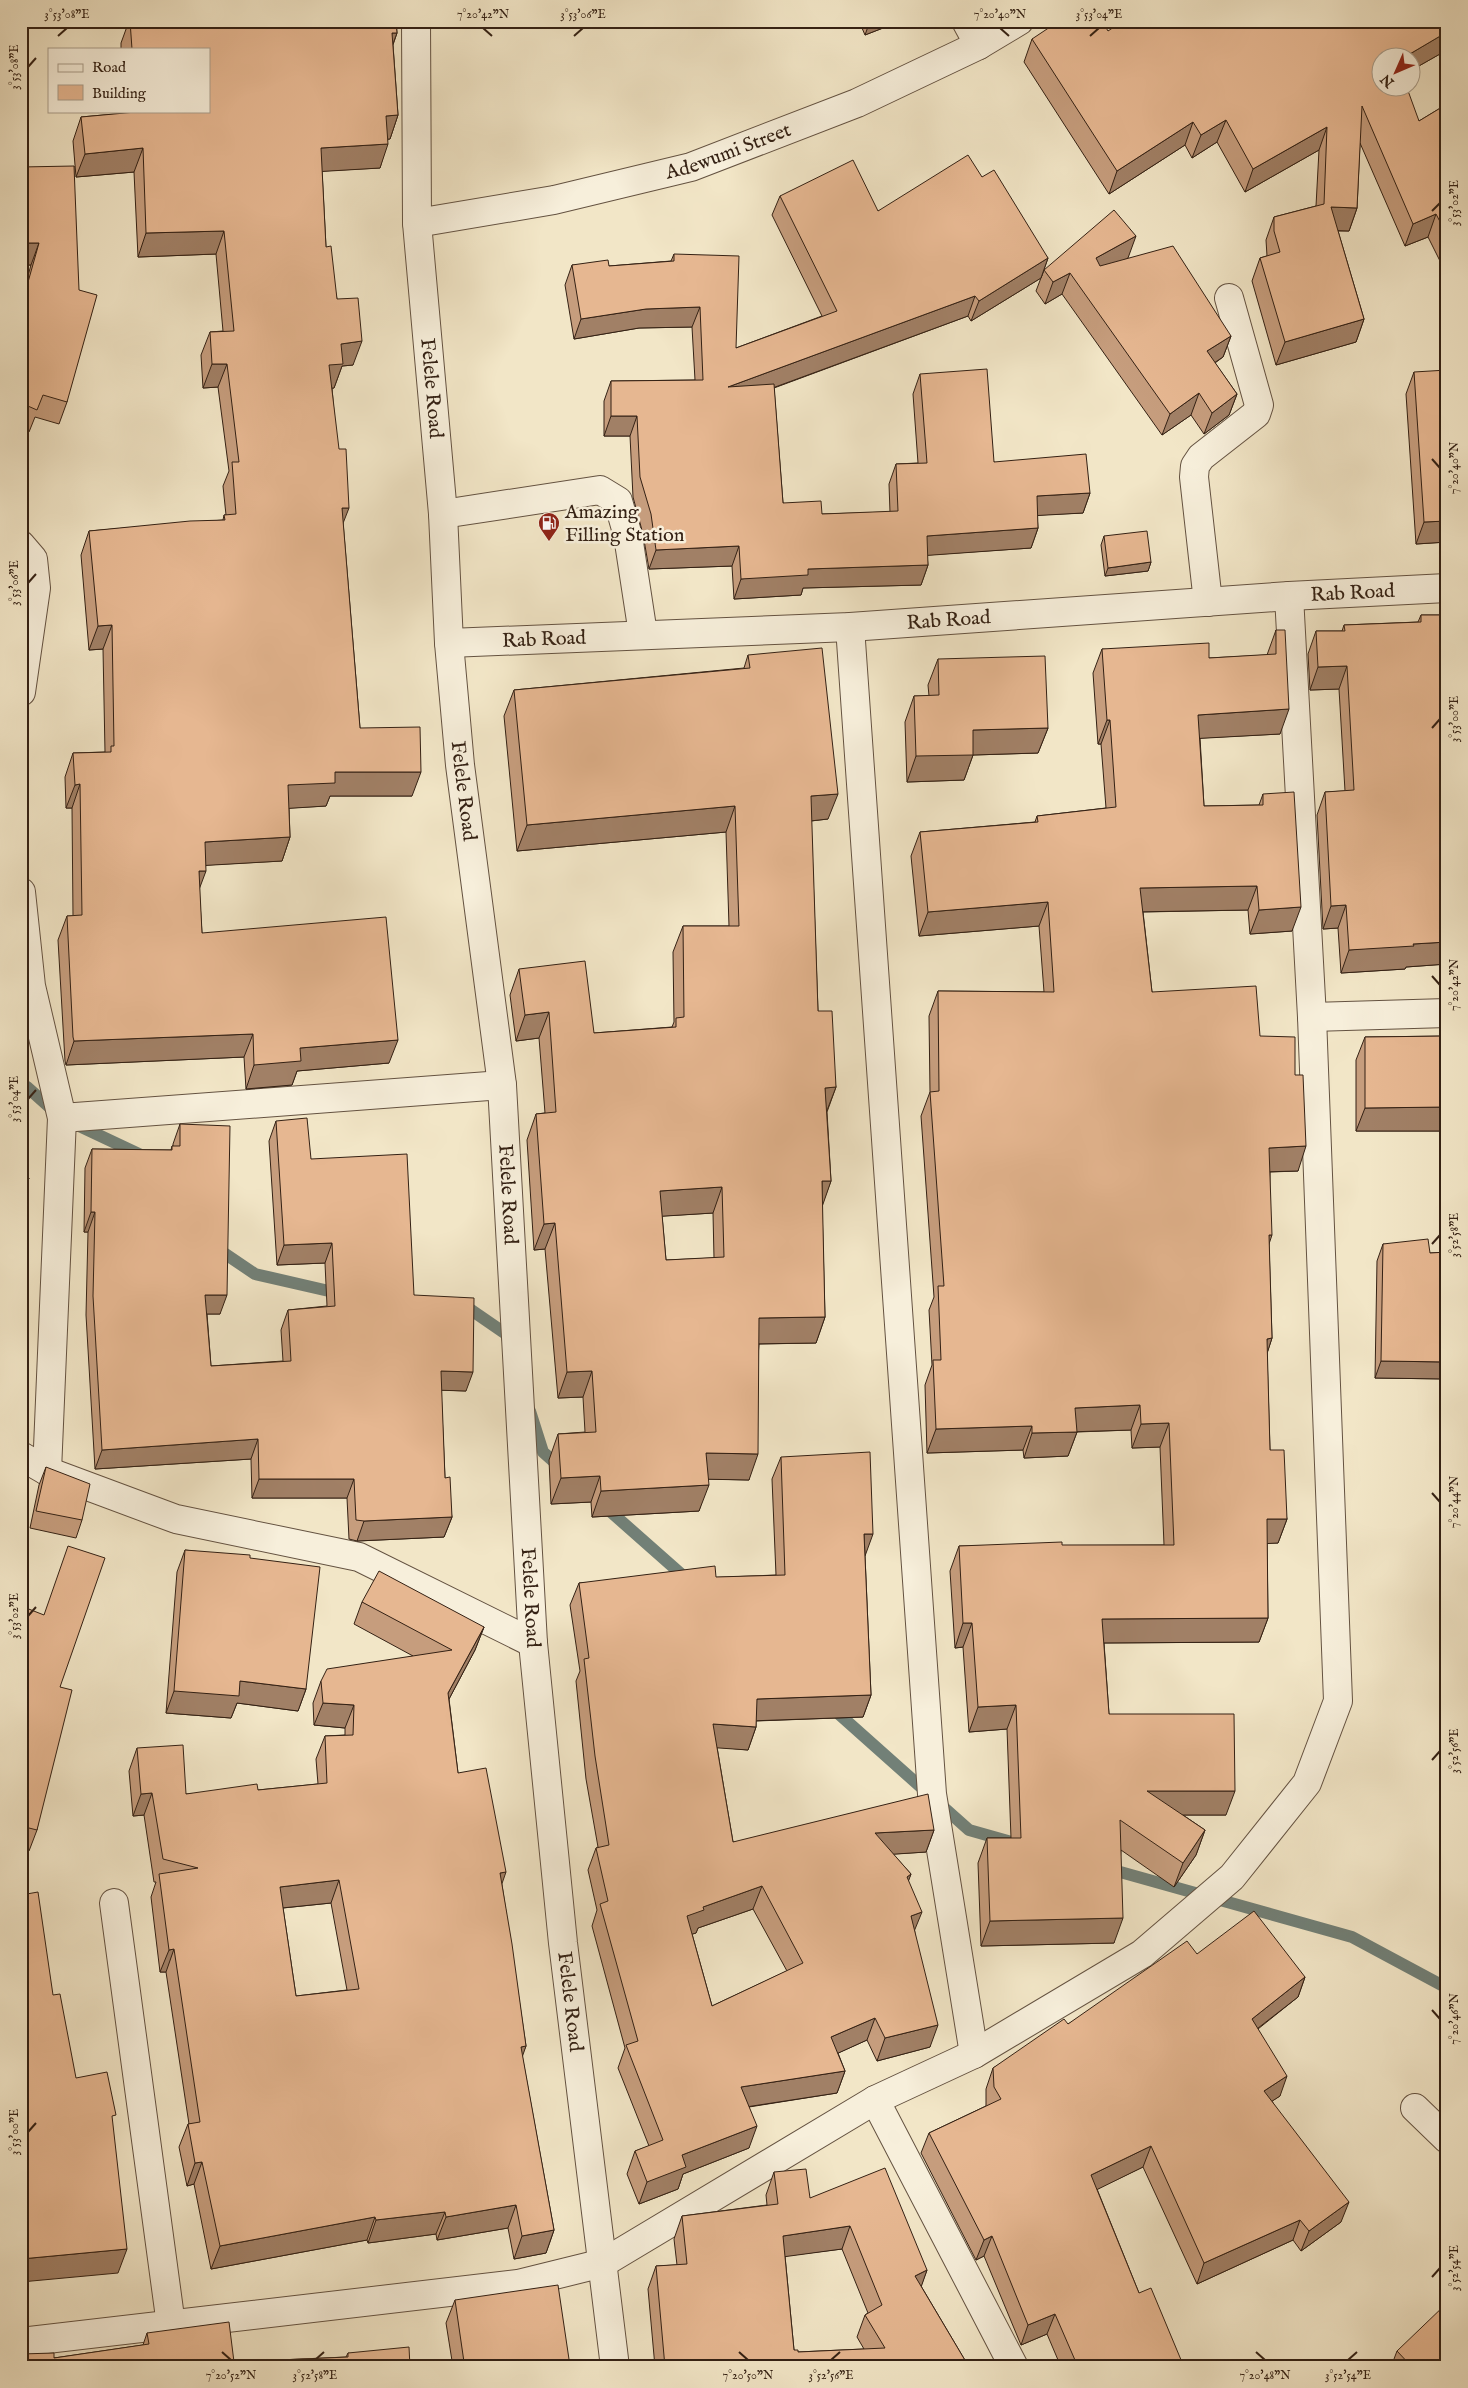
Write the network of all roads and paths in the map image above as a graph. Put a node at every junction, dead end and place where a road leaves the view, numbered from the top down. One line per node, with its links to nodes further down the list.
1 (416, 21): 5 (street, Felele Road)
2 (966, 21): 4 (street)
3 (1018, 21): 4 (street, Adewumi Street)
4 (979, 45): 5 (street, Adewumi Street)
5 (417, 223): 7 (street, Felele Road)
6 (1229, 298): 11 (street)
7 (443, 514): 13 (street); 14 (street, Felele Road)
8 (21, 545): 15 (street)
9 (1447, 588): 10 (street, Rab Road)
10 (1289, 596): 11 (street, Rab Road); 18 (street)
11 (1208, 602): 12 (street, Rab Road)
12 (850, 627): 13 (street, Rab Road); 25 (street)
13 (643, 634): 14 (street, Rab Road)
14 (449, 642): 19 (street, Felele Road)
15 (21, 692)
16 (21, 892): 20 (street)
17 (1447, 1013): 18 (street)
18 (1312, 1017): 25 (street)
19 (502, 1085): 20 (street); 23 (street, Felele Road)
20 (62, 1118): 22 (street)
21 (21, 1456): 22 (street)
22 (47, 1471): 23 (street)
23 (533, 1643): 29 (street, Felele Road)
24 (114, 1903): 30 (street)
25 (974, 2054): 26 (street)
26 (875, 2100): 29 (street); 33 (street)
27 (1414, 2108): 28 (street)
28 (1447, 2139)
29 (603, 2263): 30 (street); 32 (street, Felele Road)
30 (171, 2325): 31 (street)
31 (21, 2342)
32 (615, 2367)
33 (1014, 2367)

